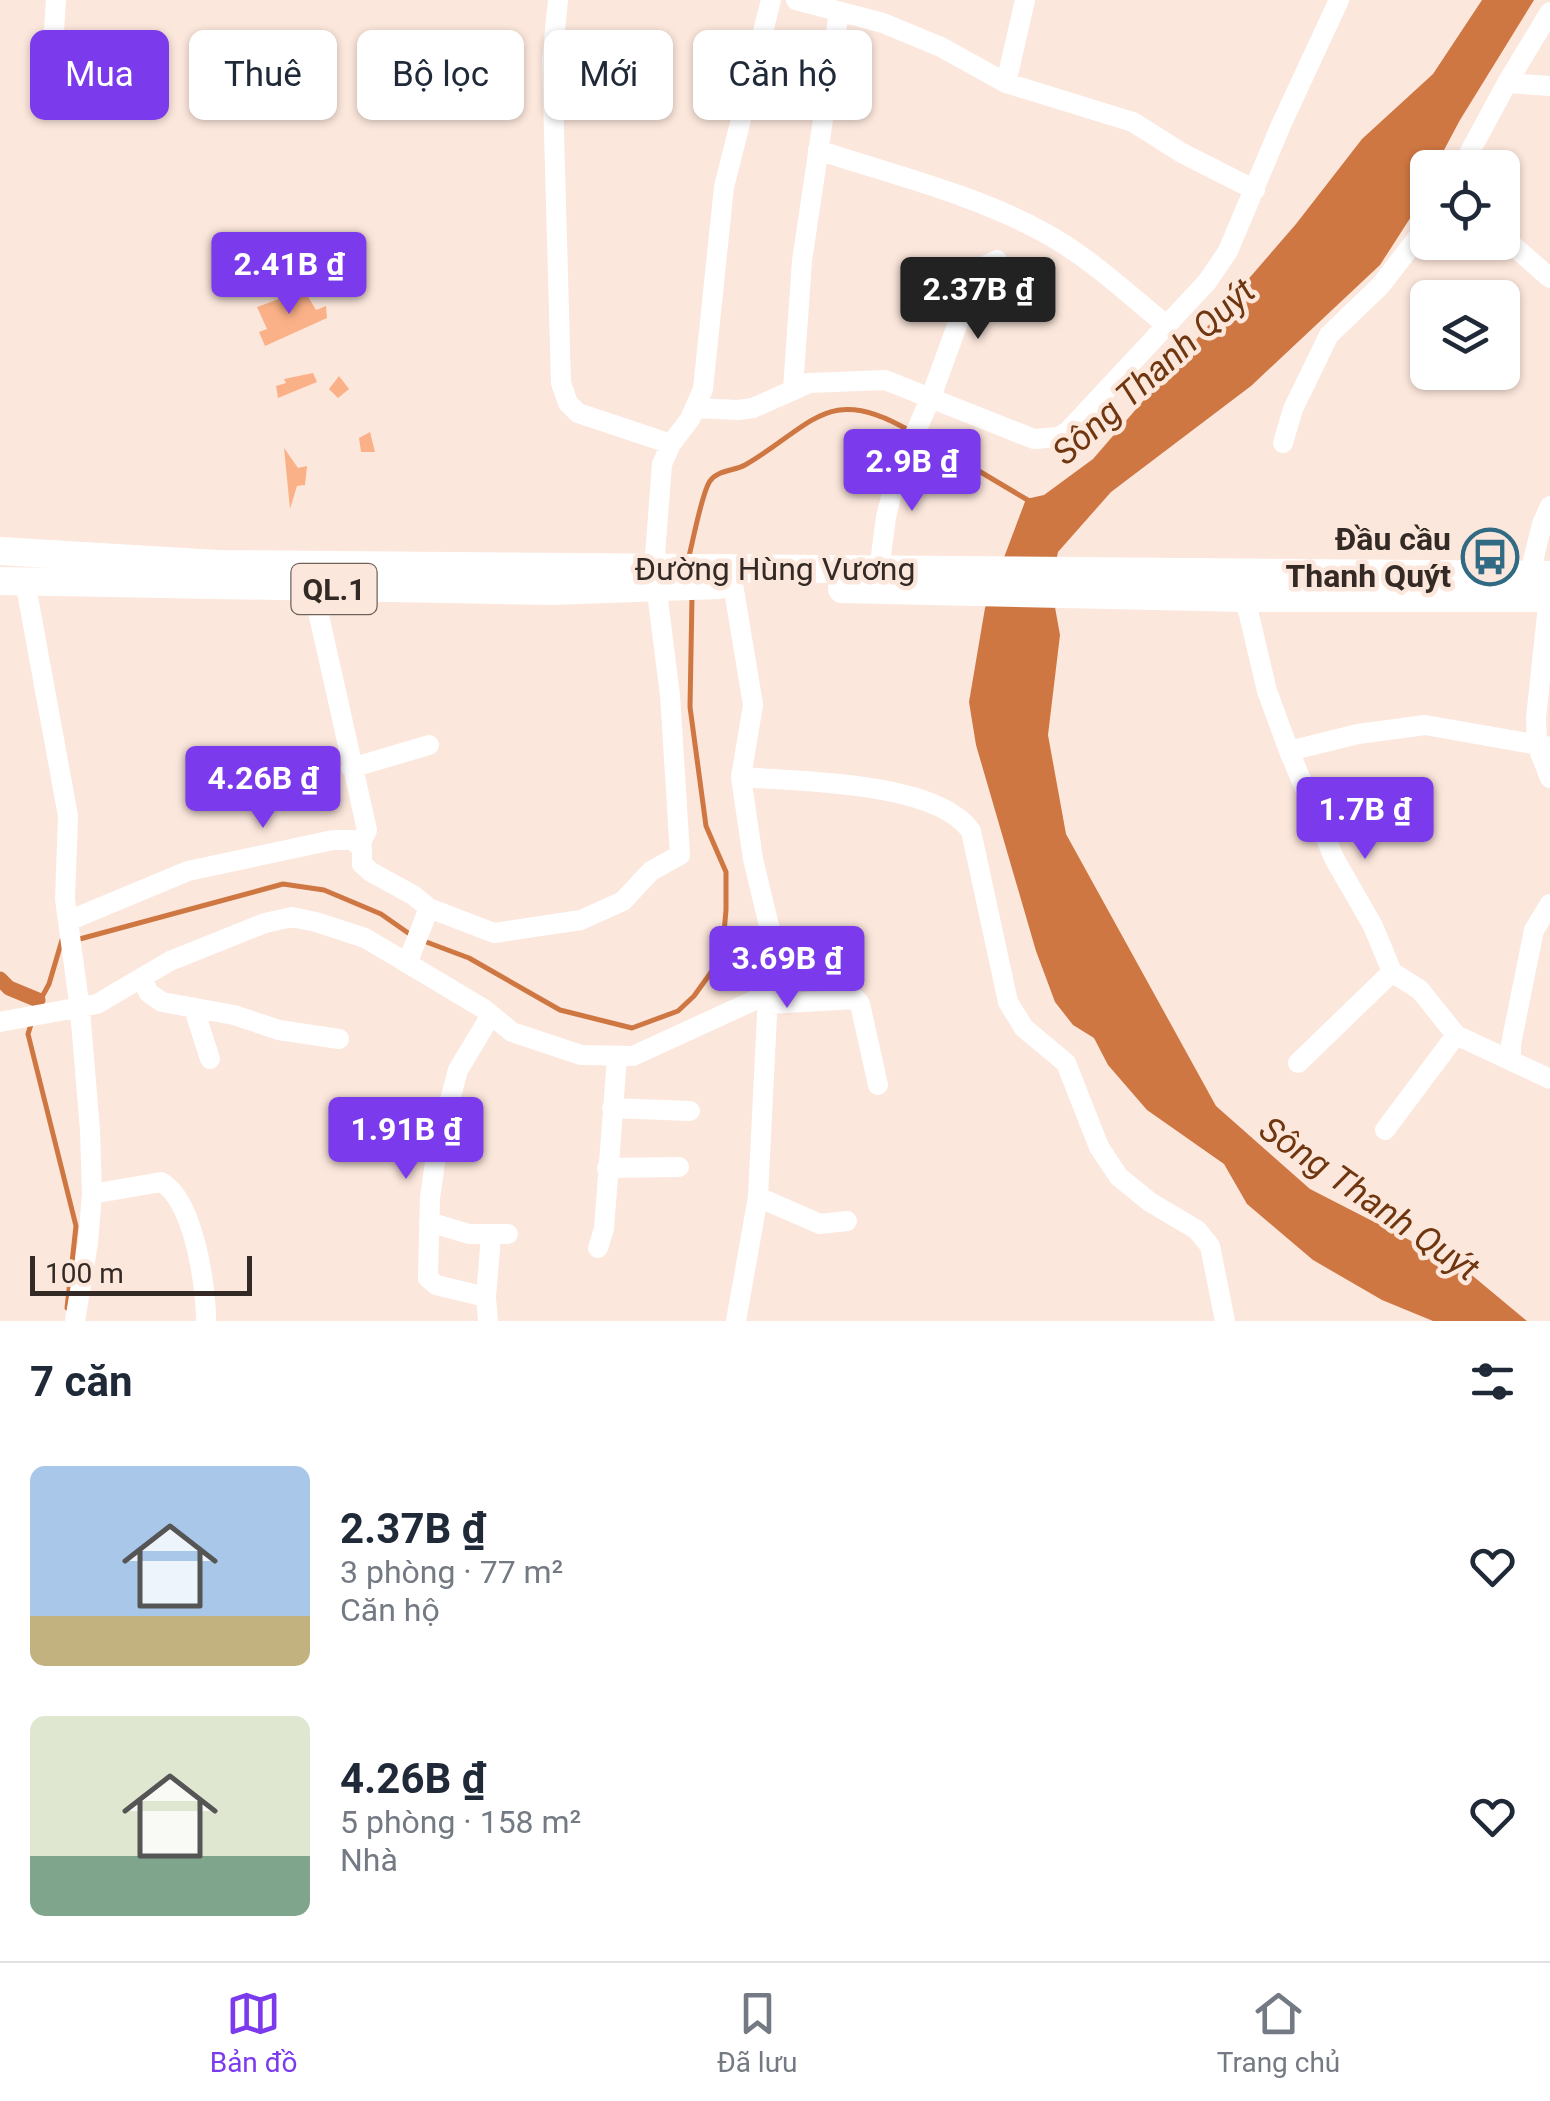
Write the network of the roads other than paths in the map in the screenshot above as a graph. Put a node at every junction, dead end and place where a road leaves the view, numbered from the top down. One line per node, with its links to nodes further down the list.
1 (56, 0): 9 (street)
2 (558, 0): 10 (street)
3 (772, 0): 25 (street)
4 (796, 0): 7 (street)
5 (1024, 0): 11 (street)
6 (1339, 0): 17 (street)
7 (839, 12): 11 (street); 15 (street)
8 (1550, 12): 12 (street)
9 (54, 30)
10 (555, 30)
11 (1006, 83): 17 (street)
12 (1507, 83): 13 (street); 16 (street)
13 (1550, 86)
14 (554, 120): 27 (street)
15 (818, 150): 22 (street); 23 (street)
16 (1471, 150)
17 (1255, 190): 22 (street)
18 (1410, 247): 26 (street)
19 (1520, 252): 21 (street)
20 (997, 260): 24 (street)
21 (1550, 278)
22 (1166, 325): 24 (street)
23 (793, 389): 24 (street); 25 (street)
24 (931, 397): 30 (street)
25 (696, 408): 27 (street)
26 (1283, 443)
27 (670, 444): 34 (street)
28 (1550, 506): 36 (street)
29 (0, 551): 34 (highway, Đường Hùng Vương / QL.1)
30 (879, 571): 31 (highway, Đường Hùng Vương / QL.1); 33 (highway, Đường Hùng Vương / QL.1)
31 (719, 579): 33 (highway, Đường Hùng Vương / QL.1); 34 (highway, Đường Hùng Vương / QL.1); 43 (street)
32 (12, 581): 37 (highway, Đường Hùng Vương / QL.1); 48 (street)
33 (929, 581): 35 (highway, Đường Hùng Vương / QL.1)
34 (659, 582): 37 (highway, Đường Hùng Vương / QL.1); 47 (street)
35 (1114, 582): 36 (highway, Đường Hùng Vương / QL.1); 38 (highway, Đường Hùng Vương / QL.1)
36 (1538, 587): 38 (highway, Đường Hùng Vương / QL.1); 40 (street)
37 (313, 589): 42 (street)
38 (1245, 598): 41 (street)
39 (429, 745): 42 (street)
40 (1544, 746): 41 (street); 44 (street)
41 (1289, 751): 50 (street)
42 (352, 768): 45 (street)
43 (740, 777): 52 (street); 80 (street)
44 (1550, 778)
45 (360, 845): 47 (street); 48 (street)
46 (1550, 904): 61 (street)
47 (429, 908): 49 (street)
48 (70, 934): 54 (street)
49 (413, 946): 51 (street); 55 (street)
50 (1392, 972): 57 (street); 62 (street)
51 (141, 978): 53 (street); 54 (street)
52 (768, 999): 59 (street); 64 (street); 71 (street)
53 (194, 1009): 58 (street); 60 (street)
54 (80, 1010): 56 (street); 70 (street)
55 (491, 1015): 59 (street); 73 (street)
56 (0, 1022)
57 (1456, 1034): 61 (street); 67 (street)
58 (339, 1039)
59 (617, 1057): 65 (street)
60 (210, 1059)
61 (1511, 1060): 63 (street)
62 (1298, 1064)
63 (1550, 1079)
64 (878, 1085)
65 (612, 1108): 66 (street); 69 (street)
66 (690, 1110)
67 (1385, 1130)
68 (679, 1167): 69 (street)
69 (607, 1168): 74 (street)
70 (92, 1194): 76 (street); 77 (street)
71 (758, 1197): 72 (street); 79 (street)
72 (847, 1220)
73 (429, 1222): 75 (street); 75 (street)
74 (598, 1248)
75 (486, 1297): 78 (street)
76 (75, 1321)
77 (206, 1321)
78 (488, 1321)
79 (736, 1321)
80 (1225, 1321)

